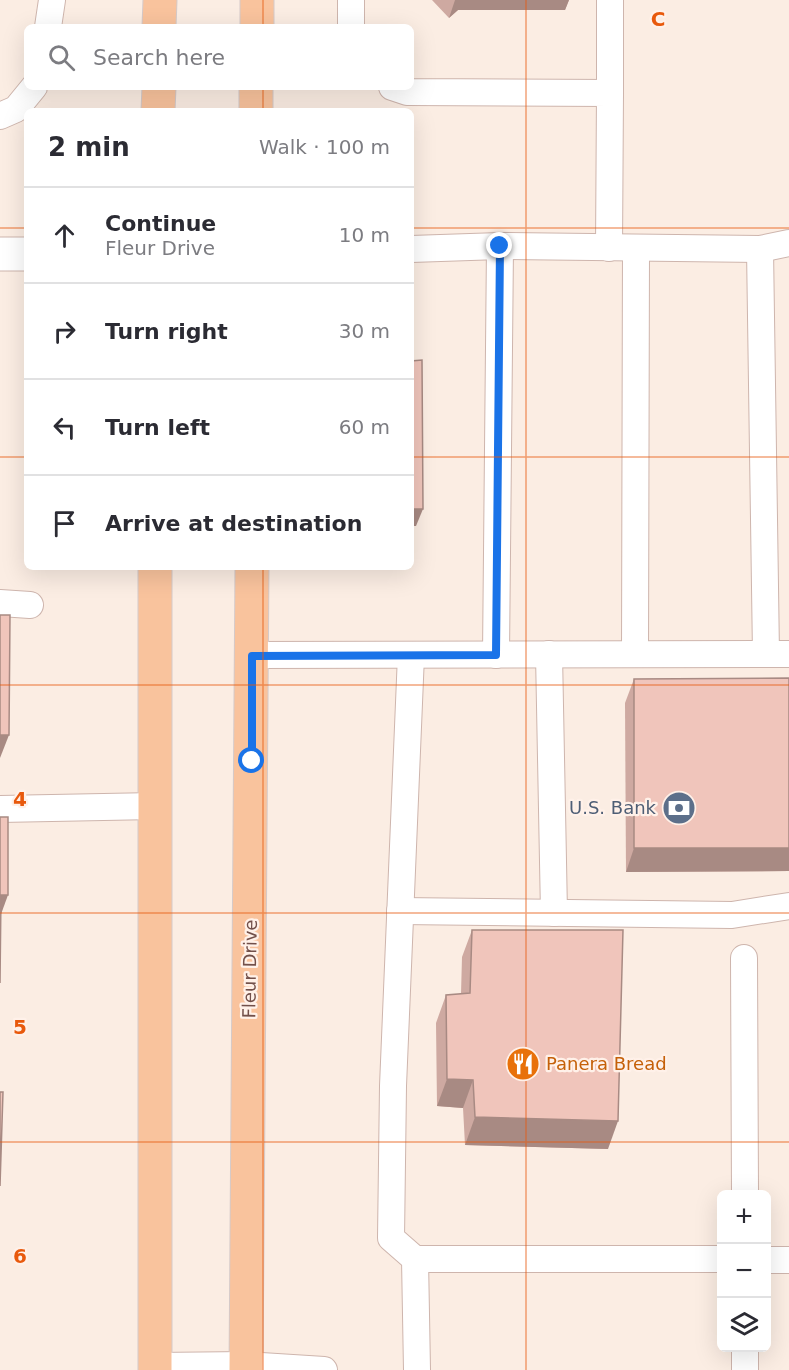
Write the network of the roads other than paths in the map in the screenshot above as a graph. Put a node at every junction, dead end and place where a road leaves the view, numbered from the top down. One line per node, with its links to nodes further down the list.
1 (52, 0): 6 (lane)
2 (160, 0): 7 (main road)
3 (257, 0): 8 (main road)
4 (351, 0): 9 (lane)
5 (610, 0): 14 (lane)
6 (48, 24)
7 (159, 24)
8 (257, 24)
9 (351, 24)
10 (32, 90): 17 (lane)
11 (159, 90): 15 (main road)
12 (256, 90): 16 (main road)
13 (401, 90): 14 (lane)
14 (610, 93): 20 (lane)
15 (158, 108)
16 (256, 108)
17 (0, 116)
18 (789, 243): 23 (lane)
19 (500, 246): 20 (lane); 22 (lane); 34 (lane)
20 (609, 248): 21 (lane)
21 (636, 248): 23 (lane); 31 (lane)
22 (414, 249)
23 (760, 249): 32 (lane)
24 (0, 254): 25 (street)
25 (24, 254)
26 (155, 570): 36 (main road)
27 (252, 570): 35 (main road, Fleur Drive)
28 (0, 603): 29 (lane)
29 (30, 605)
30 (549, 654): 31 (lane); 34 (lane); 40 (lane)
31 (635, 654): 32 (lane)
32 (777, 654)
33 (411, 655): 34 (lane); 35 (lane); 39 (lane)
34 (496, 655)
35 (252, 656): 48 (main road, Fleur Drive)
36 (155, 806): 37 (lane); 49 (main road)
37 (0, 809)
38 (789, 906): 40 (lane)
39 (400, 911): 40 (lane); 43 (lane)
40 (554, 913)
41 (744, 958): 42 (lane)
42 (745, 1190)
43 (415, 1259): 44 (lane); 51 (lane)
44 (717, 1259)
45 (771, 1260): 46 (lane)
46 (789, 1260)
47 (745, 1352): 52 (lane)
48 (246, 1367): 49 (lane); 50 (lane)
49 (155, 1368)
50 (324, 1370)
51 (417, 1370)
52 (745, 1370)

